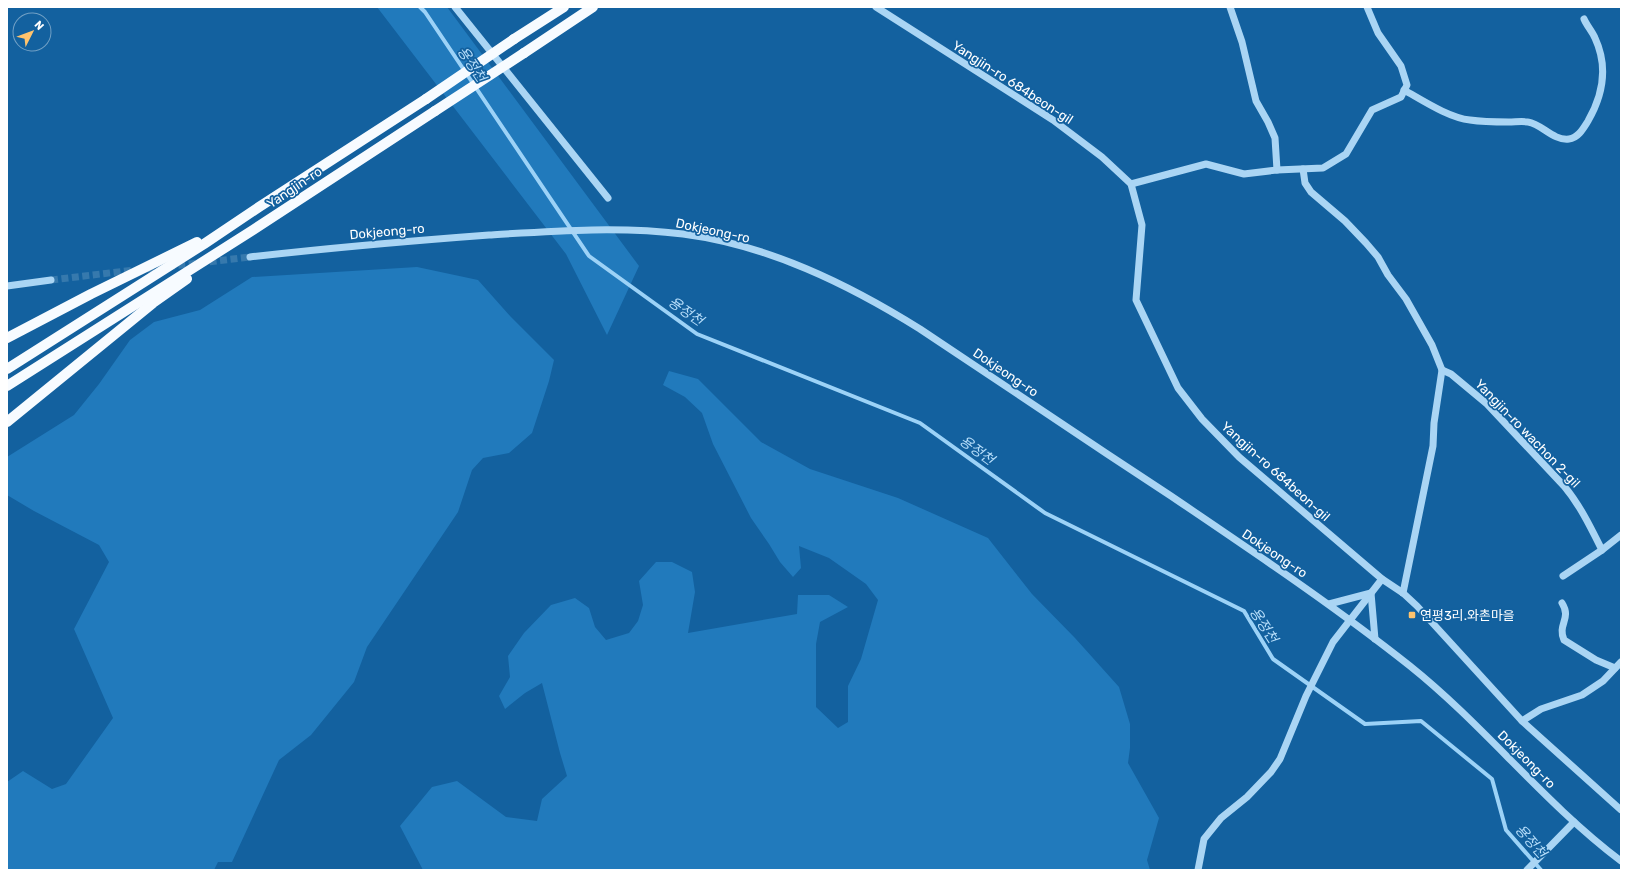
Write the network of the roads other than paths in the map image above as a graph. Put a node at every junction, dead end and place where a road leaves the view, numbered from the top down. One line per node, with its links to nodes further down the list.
1 (455, 7): 12 (street)
2 (564, 7): 13 (main road, Yangjin-ro, bridge)
3 (593, 7): 14 (main road, Yangjin-ro, bridge)
4 (876, 7): 11 (street, Yangjin-ro 684beon-gil)
5 (1230, 7): 10 (street)
6 (1367, 7): 8 (street)
7 (1584, 19): 8 (street)
8 (1404, 90): 9 (street)
9 (1303, 169): 10 (street); 20 (street)
10 (1277, 170): 11 (street)
11 (1131, 184): 26 (street, Yangjin-ro 684beon-gil)
12 (608, 198)
13 (231, 226): 18 (main road); 19 (main road, Yangjin-ro)
14 (253, 230): 21 (main road, Yangjin-ro); 22 (main road)
15 (250, 257): 30 (street, Dokjeong-ro)
16 (51, 280): 17 (street)
17 (7, 286)
18 (7, 338)
19 (7, 369)
20 (1442, 370): 24 (street, Yangjin-ro wachon 2-gil); 28 (street)
21 (7, 386)
22 (7, 422)
23 (1621, 535): 24 (street)
24 (1602, 550): 25 (street)
25 (1563, 576)
26 (1382, 579): 27 (street); 28 (street, Yangjin-ro 684beon-gil)
27 (1371, 593): 30 (street); 31 (street); 32 (street)
28 (1403, 593): 35 (street, Yangjin-ro 684beon-gil)
29 (1562, 603): 34 (street)
30 (1329, 604): 31 (street, Dokjeong-ro)
31 (1350, 619): 32 (street, Dokjeong-ro); 39 (street)
32 (1375, 639): 37 (street, Dokjeong-ro)
33 (1621, 662): 34 (street)
34 (1615, 668): 35 (street)
35 (1522, 721): 36 (street, Yangjin-ro 684beon-gil)
36 (1621, 810)
37 (1574, 822): 38 (street, Dokjeong-ro); 40 (street)
38 (1621, 861)
39 (1198, 870)
40 (1527, 870)

